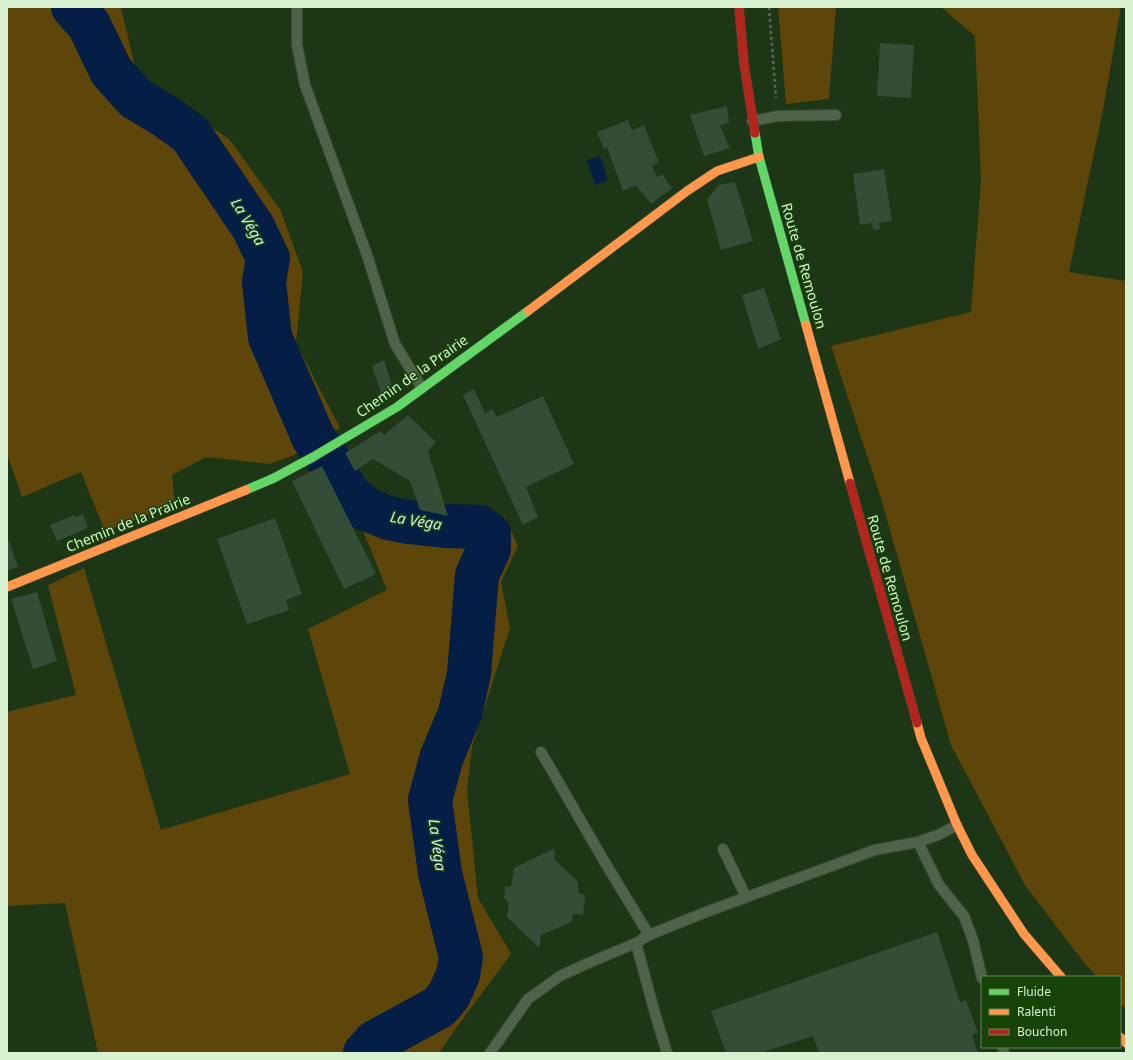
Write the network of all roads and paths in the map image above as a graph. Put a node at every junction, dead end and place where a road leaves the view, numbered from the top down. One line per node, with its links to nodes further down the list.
1 (297, 7): 8 (lane)
2 (739, 7): 6 (main road, Route de Remoulon)
3 (769, 7): 5 (path)
4 (836, 115): 5 (lane)
5 (778, 116): 6 (lane)
6 (752, 121): 7 (main road, Route de Remoulon)
7 (759, 157): 8 (main road, Chemin de la Prairie); 11 (main road, Route de Remoulon)
8 (422, 388): 9 (main road, Chemin de la Prairie)
9 (7, 587)
10 (541, 752): 15 (lane)
11 (957, 825): 12 (lane); 18 (main road, Route de Remoulon)
12 (918, 842): 14 (lane); 17 (lane)
13 (723, 849): 14 (lane)
14 (746, 897): 15 (lane)
15 (649, 935): 16 (lane)
16 (636, 943): 19 (lane); 20 (lane)
17 (982, 976)
18 (1060, 976)
19 (490, 1053)
20 (667, 1053)

